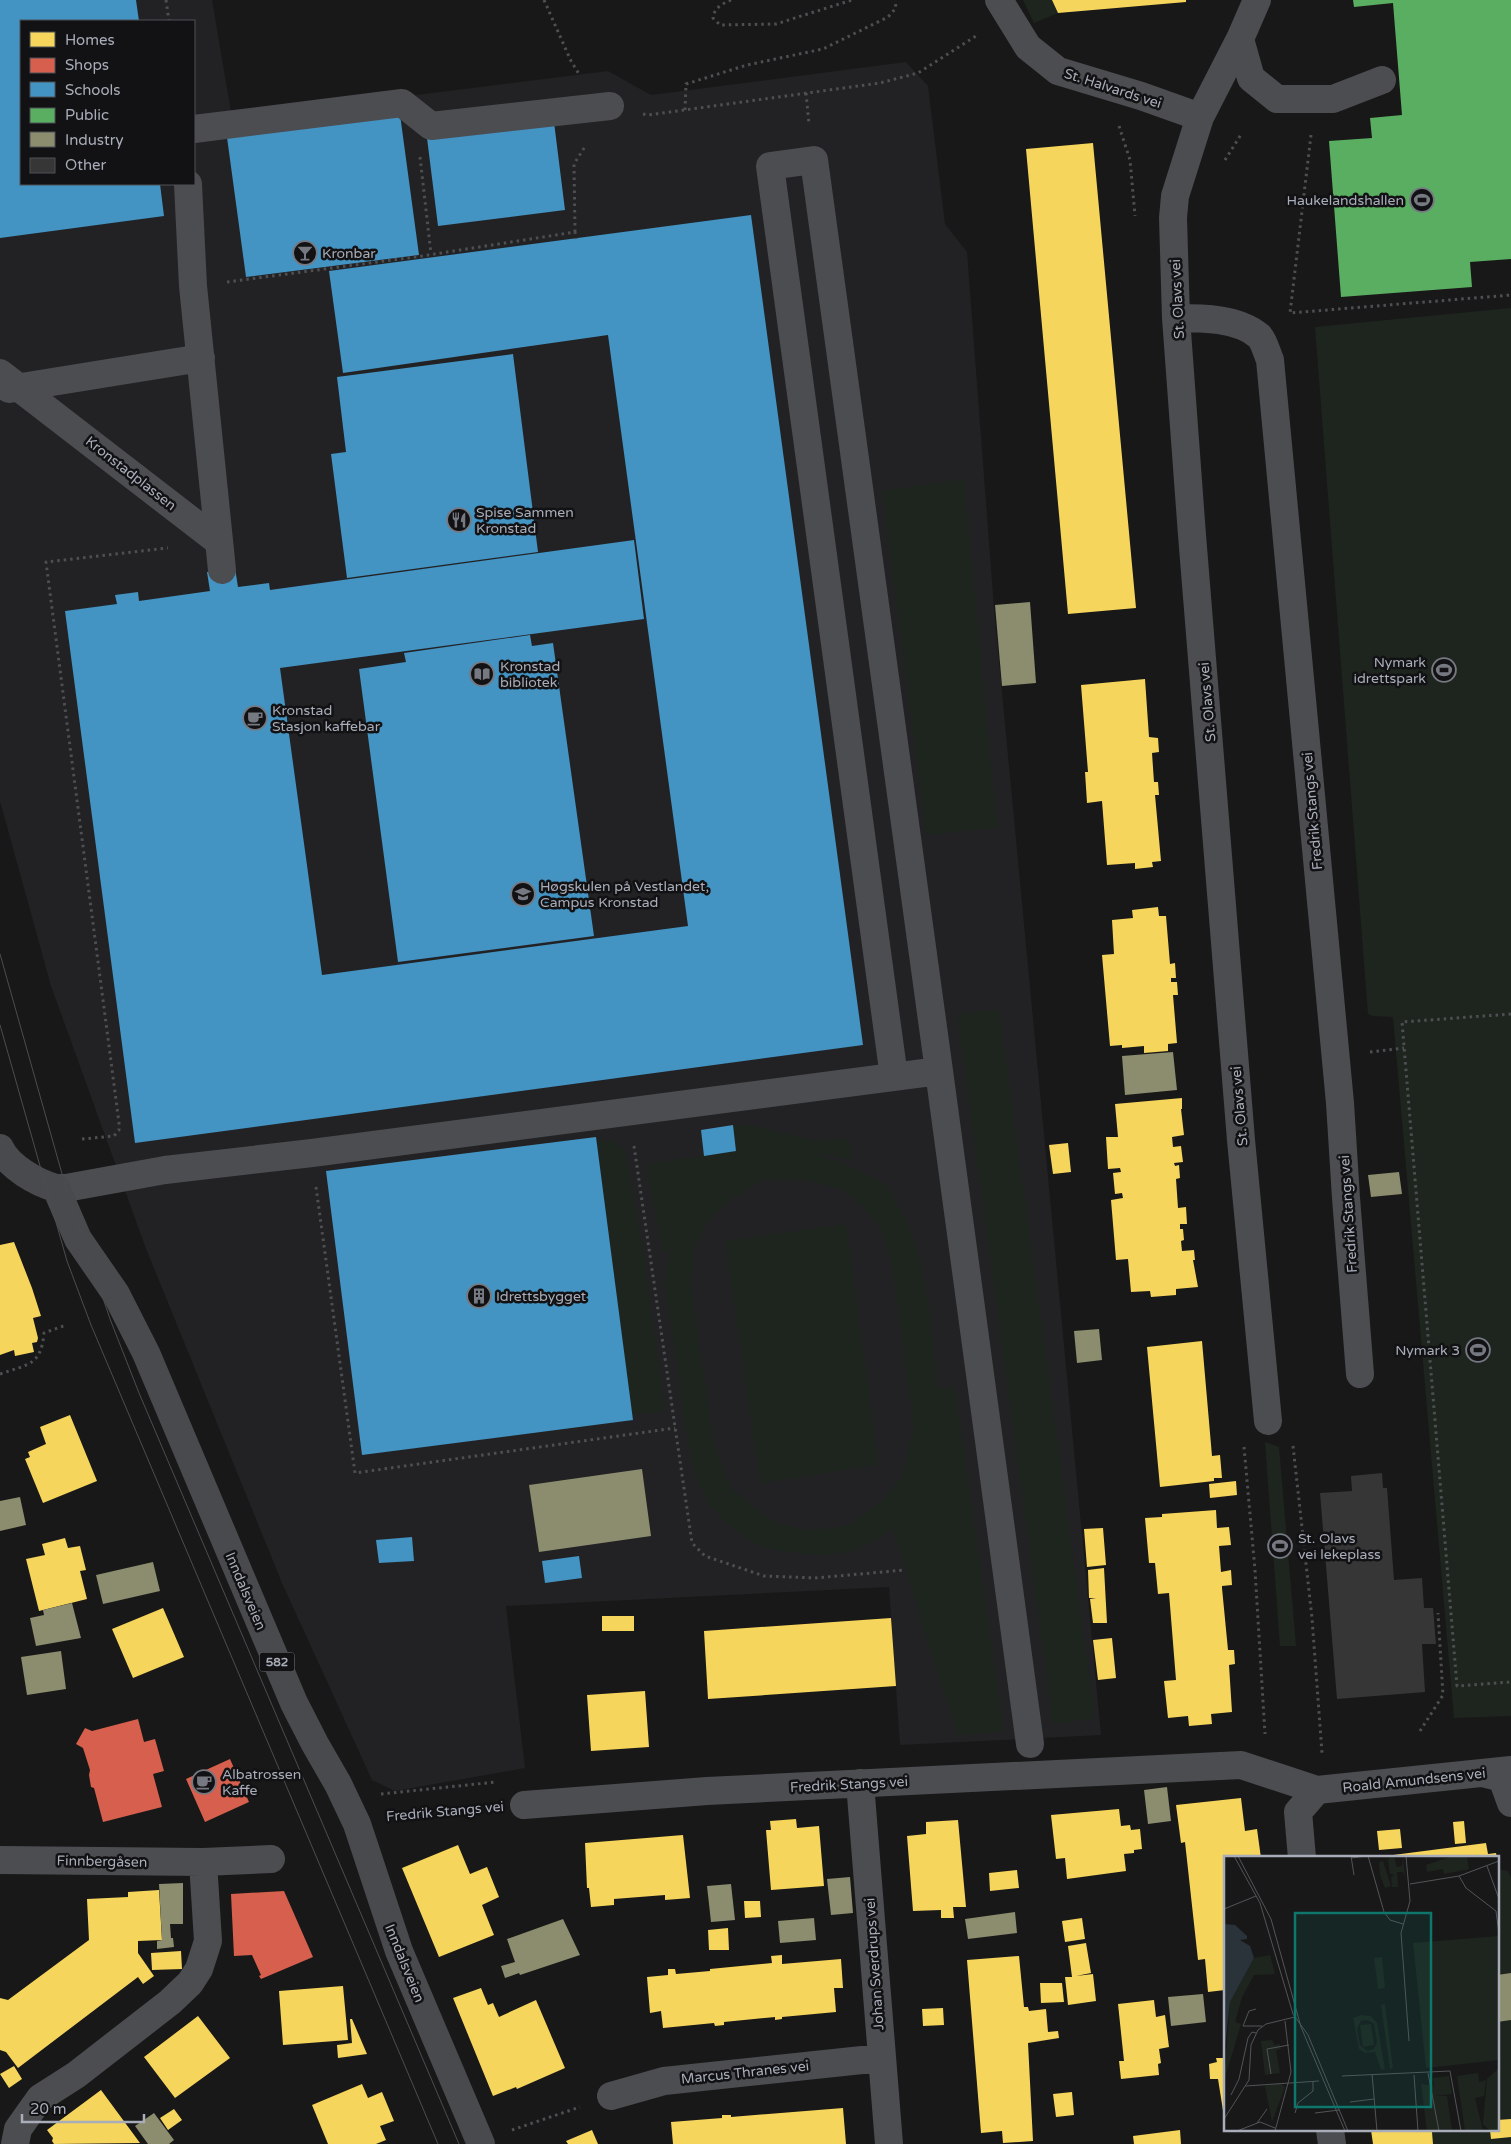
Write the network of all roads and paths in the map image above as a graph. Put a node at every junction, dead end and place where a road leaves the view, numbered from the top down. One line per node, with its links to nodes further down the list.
1 (166, 0): 8 (path)
2 (544, 0): 12 (path)
3 (731, 0): 4 (path)
4 (852, 0)
5 (895, 0): 13 (path)
6 (1257, 0): 9 (street, St. Olavs vei)
7 (1003, 8): 13 (path); 15 (street, St. Halvards vei)
8 (169, 20)
9 (1240, 39): 11 (street); 15 (street, St. Olavs vei)
10 (1382, 80): 11 (street)
11 (1315, 99): 22 (path)
12 (610, 106): 13 (path); 14 (street); 18 (path)
13 (685, 110)
14 (415, 113): 16 (street); 20 (path)
15 (1200, 117): 23 (street, St. Olavs vei)
16 (195, 129)
17 (188, 185): 21 (street)
18 (575, 232): 19 (path); 20 (path)
19 (576, 239)
20 (431, 254): 21 (path)
21 (193, 286): 24 (street)
22 (1511, 295)
23 (1176, 318): 38 (street, Fredrik Stangs vei); 39 (street, St. Olavs vei)
24 (201, 358): 25 (street, Kronstadplassen); 26 (street)
25 (7, 384): 26 (street, Kronstadplassen)
26 (219, 542): 27 (street); 32 (path)
27 (222, 570)
28 (1511, 1014): 45 (path)
29 (939, 1071): 30 (street); 30 (street); 48 (street)
30 (894, 1077): 31 (street)
31 (625, 1111): 34 (street); 40 (path)
32 (82, 1139)
33 (1, 1153): 35 (main road)
34 (312, 1153): 35 (street); 40 (path)
35 (56, 1188): 68 (main road, Inndalsveien / 582)
36 (66, 1325): 37 (path)
37 (0, 1374)
38 (1360, 1374)
39 (1268, 1421)
40 (675, 1428): 42 (path)
41 (1293, 1441): 49 (path)
42 (905, 1570)
43 (1255, 1570): 47 (path)
44 (1438, 1613): 46 (path)
45 (1511, 1682)
46 (1420, 1731)
47 (1265, 1734)
48 (1030, 1744)
49 (1322, 1754)
50 (1511, 1770): 51 (street, Roald Amundsens vei)
51 (1482, 1773): 54 (street, Roald Amundsens vei); 56 (street)
52 (499, 1782): 55 (path)
53 (860, 1783): 54 (street, Fredrik Stangs vei); 57 (street, Fredrik Stangs vei); 63 (street, Johan Sverdrups vei)
54 (1317, 1790): 59 (street)
55 (376, 1794)
56 (1511, 1803)
57 (524, 1805): 58 (path, Fredrik Stangs vei)
58 (386, 1816)
59 (1302, 1856)
60 (271, 1859): 62 (street)
61 (0, 1860): 62 (street, Finnbergåsen)
62 (204, 1862): 67 (street)
63 (881, 2058): 64 (street, Marcus Thranes vei); 69 (street, Johan Sverdrups vei)
64 (611, 2096)
65 (583, 2106): 66 (path)
66 (510, 2131)
67 (15, 2144)
68 (481, 2144)
69 (889, 2144)

